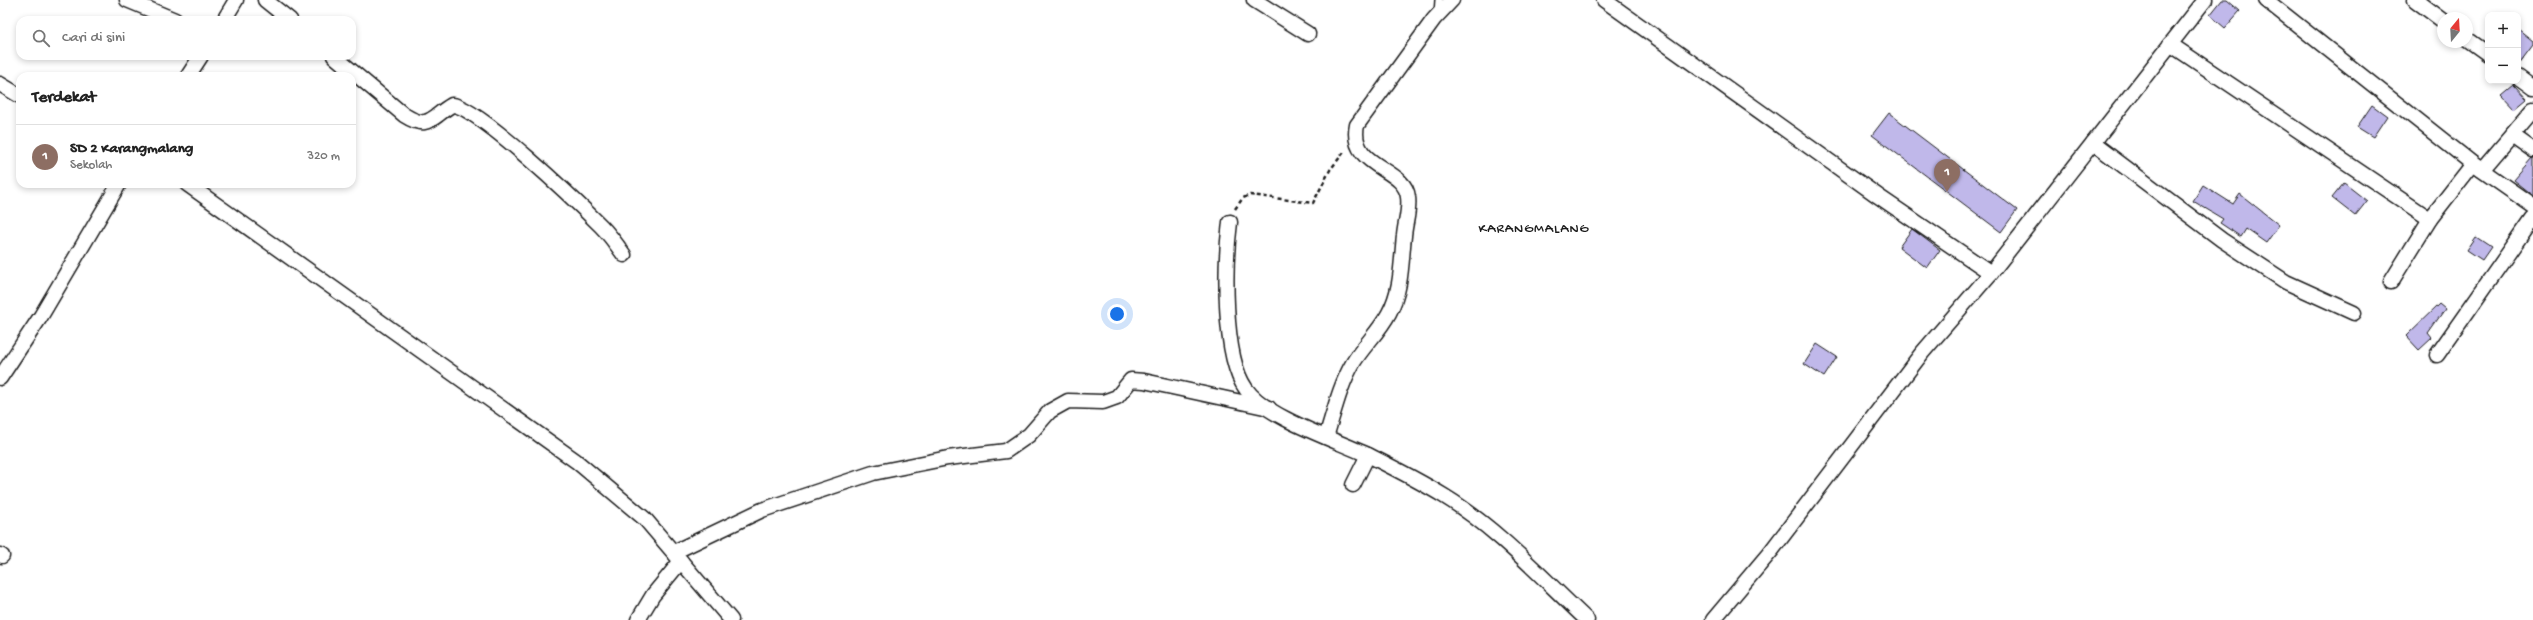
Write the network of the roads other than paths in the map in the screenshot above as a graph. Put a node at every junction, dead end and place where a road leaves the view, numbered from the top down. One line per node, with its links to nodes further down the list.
1 (127, 0): 11 (street)
2 (236, 0): 12 (street)
3 (264, 0): 13 (street)
4 (1254, 0): 16 (street)
5 (1439, 0): 14 (lane)
6 (1452, 0): 14 (street)
7 (1604, 0): 41 (street)
8 (2205, 0): 18 (street)
9 (2266, 0): 33 (street)
10 (2415, 0): 15 (street)
11 (165, 16)
12 (226, 16)
13 (285, 16)
14 (1438, 16): 47 (street)
15 (2437, 16)
16 (1308, 34)
17 (2473, 43): 19 (street)
18 (2170, 44): 31 (street); 38 (street)
19 (2485, 52)
20 (198, 60): 22 (street)
21 (339, 60): 23 (street)
22 (191, 72)
23 (353, 72)
24 (356, 75): 40 (street)
25 (2521, 79): 27 (street)
26 (0, 84): 28 (street)
27 (2533, 88)
28 (16, 94)
29 (2533, 110): 30 (street)
30 (2512, 135): 32 (street); 33 (street)
31 (2093, 143): 41 (street); 43 (street)
32 (2533, 150)
33 (2477, 167): 36 (street); 38 (street)
34 (117, 188): 45 (street)
35 (193, 188): 50 (street)
36 (2533, 206)
37 (2533, 218): 44 (street)
38 (2430, 219): 42 (street)
39 (1230, 222): 46 (street)
40 (624, 255)
41 (1991, 273): 54 (street)
42 (2391, 282)
43 (2354, 313)
44 (2437, 354)
45 (0, 378)
46 (1269, 408): 47 (street); 50 (street)
47 (1326, 437): 48 (street)
48 (1368, 455): 49 (street); 53 (street)
49 (1353, 485)
50 (678, 557): 51 (street); 52 (street)
51 (638, 620)
52 (731, 620)
53 (1587, 620)
54 (1713, 620)

